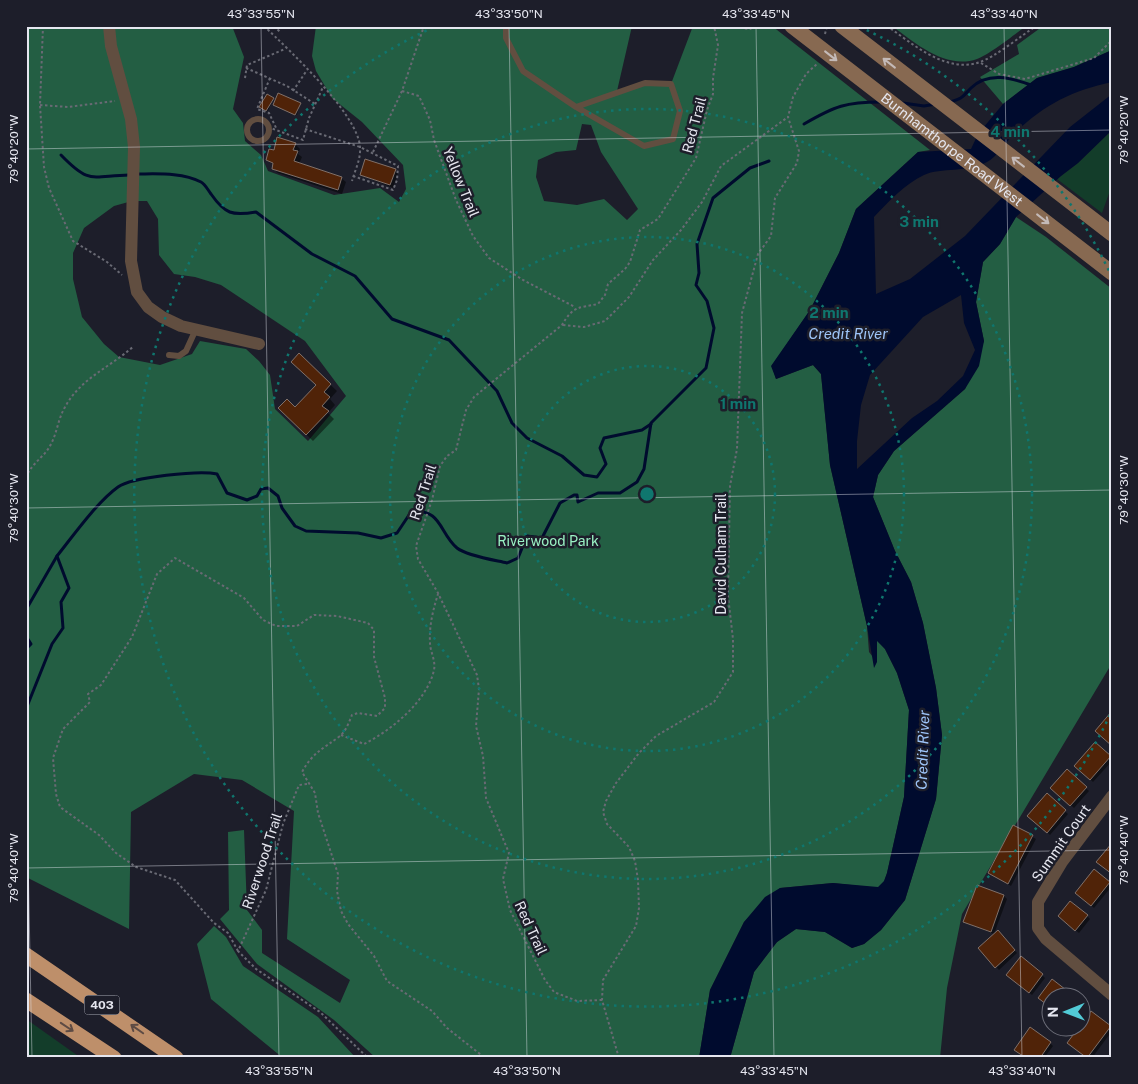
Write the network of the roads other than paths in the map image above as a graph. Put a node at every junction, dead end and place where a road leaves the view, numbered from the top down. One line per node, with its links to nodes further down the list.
1 (109, 26): 10 (street)
2 (506, 26): 5 (lane)
3 (792, 26): 9 (main road, Burnhamthorpe Road West, one-way to 9, bridge)
4 (842, 26): 8 (main road, one-way to 4)
5 (576, 107): 5 (lane)
6 (242, 118): 7 (lane)
7 (249, 124): 7 (lane)
8 (1112, 234)
9 (1112, 272)
10 (196, 329): 11 (street); 12 (lane)
11 (259, 344)
12 (169, 355)
13 (1112, 796): 15 (street, Summit Court)
14 (26, 954): 18 (highway, 403, one-way to 14)
15 (1112, 995)
16 (26, 1000): 17 (highway, 403, one-way to 17)
17 (114, 1058)
18 (176, 1058)

